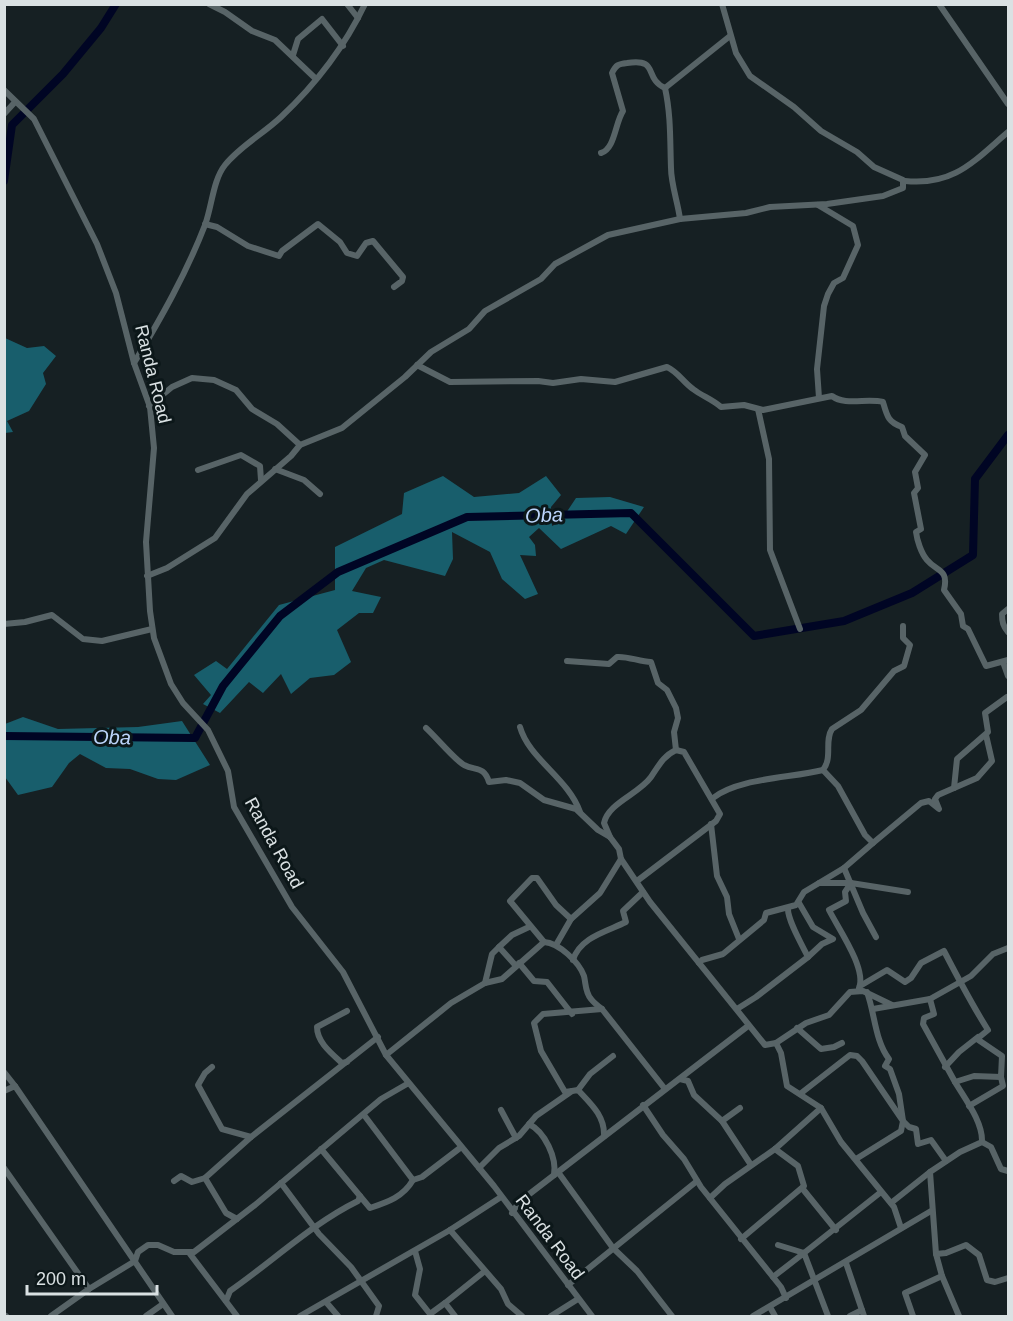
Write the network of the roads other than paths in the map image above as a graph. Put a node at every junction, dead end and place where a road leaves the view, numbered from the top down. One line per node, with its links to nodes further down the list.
1 (209, 4): 9 (street)
2 (347, 4): 6 (street)
3 (365, 4): 6 (street)
4 (722, 4): 7 (street)
5 (939, 4): 14 (street)
6 (358, 18): 8 (street)
7 (730, 36): 11 (street); 18 (street)
8 (344, 46): 9 (street); 10 (street)
9 (293, 55): 10 (street)
10 (316, 79): 21 (street)
11 (665, 88): 17 (street); 20 (street)
12 (4, 90): 13 (street, Randa Road)
13 (15, 102): 15 (street); 23 (street, Randa Road)
14 (1008, 104)
15 (4, 114)
16 (1008, 132): 18 (street)
17 (601, 153)
18 (904, 181): 19 (street)
19 (818, 204): 20 (street); 25 (street)
20 (680, 219): 24 (street)
21 (205, 224): 22 (street); 23 (street)
22 (394, 287)
23 (134, 363): 26 (street, Randa Road)
24 (417, 365): 27 (street); 28 (street)
25 (819, 399): 27 (street); 41 (street)
26 (149, 406): 28 (street); 33 (street, Randa Road)
27 (758, 409): 37 (street)
28 (300, 445): 29 (street)
29 (275, 469): 31 (street); 32 (street)
30 (198, 470): 31 (street)
31 (261, 481): 33 (street)
32 (320, 494)
33 (147, 576): 38 (street, Randa Road)
34 (1008, 609): 39 (street)
35 (4, 624): 38 (street)
36 (903, 626): 48 (street)
37 (800, 628)
38 (152, 629): 90 (street, Randa Road)
39 (1008, 632)
40 (567, 661): 47 (street)
41 (1006, 661): 42 (street)
42 (1008, 676)
43 (1008, 695): 46 (street)
44 (520, 727): 51 (street)
45 (426, 728): 51 (street)
46 (986, 735): 49 (street); 49 (street)
47 (676, 750): 50 (street); 53 (street)
48 (823, 770): 50 (street); 54 (street)
49 (954, 789): 54 (street)
50 (713, 798): 52 (street)
51 (580, 812): 53 (street)
52 (711, 824): 57 (street); 67 (street)
53 (610, 837): 55 (street)
54 (873, 843): 56 (street)
55 (621, 859): 57 (street); 64 (street)
56 (844, 868): 58 (street); 59 (street)
57 (637, 881): 60 (street)
58 (819, 883): 59 (street); 62 (street)
59 (851, 883): 61 (street); 66 (street); 78 (street)
60 (643, 892): 73 (street); 74 (street)
61 (908, 892)
62 (799, 903): 63 (street); 72 (street)
63 (788, 908): 67 (street); 72 (street)
64 (571, 919): 65 (street); 69 (street)
65 (530, 927): 68 (street); 70 (street)
66 (876, 937)
67 (740, 939): 74 (street)
68 (544, 942): 69 (street); 75 (street)
69 (556, 945): 73 (street)
70 (499, 947): 75 (street); 77 (street)
71 (1008, 948): 76 (street)
72 (808, 957): 83 (street)
73 (573, 960): 82 (street)
74 (699, 963): 83 (street)
75 (517, 964): 77 (street); 86 (street)
76 (960, 982): 78 (street); 80 (street); 89 (street)
77 (485, 983): 93 (street)
78 (859, 988): 79 (street); 88 (street)
79 (867, 992): 81 (street); 84 (street)
80 (930, 999): 81 (street); 96 (street)
81 (892, 1005): 84 (street)
82 (602, 1009): 86 (street); 104 (street)
83 (737, 1009): 87 (street)
84 (873, 1009): 115 (street)
85 (347, 1011): 95 (street)
86 (572, 1014): 106 (street)
87 (748, 1026): 91 (street); 100 (street)
88 (797, 1028): 91 (street); 92 (street)
89 (988, 1030): 96 (street); 99 (street)
90 (378, 1037): 93 (street, Randa Road); 95 (street)
91 (776, 1043): 107 (street)
92 (842, 1043)
93 (386, 1055): 102 (street, Randa Road)
94 (613, 1056): 106 (street)
95 (347, 1062): 118 (street)
96 (945, 1066): 101 (street)
97 (212, 1067): 118 (street)
98 (4, 1072): 103 (street)
99 (1001, 1077): 101 (street); 109 (street)
100 (680, 1079): 104 (street); 114 (street)
101 (955, 1082): 109 (street)
102 (407, 1084): 113 (street); 121 (street, Randa Road)
103 (15, 1086): 105 (street); 157 (street)
104 (665, 1089): 108 (street)
105 (4, 1091)
106 (575, 1091): 116 (street); 117 (street)
107 (800, 1094): 111 (street); 115 (street)
108 (643, 1106): 117 (street); 135 (street)
109 (969, 1106): 120 (street)
110 (740, 1108): 114 (street)
111 (821, 1108): 123 (street); 124 (street)
112 (501, 1110): 119 (street)
113 (364, 1115): 122 (street); 133 (street)
114 (722, 1121): 126 (street)
115 (903, 1121): 124 (street); 125 (street)
116 (529, 1124): 119 (street); 131 (street)
117 (604, 1136): 131 (street)
118 (251, 1137): 132 (street)
119 (516, 1138): 128 (street)
120 (982, 1142): 125 (street); 129 (street)
121 (460, 1148): 128 (street, Randa Road); 133 (street)
122 (321, 1149): 136 (street); 139 (street)
123 (775, 1149): 126 (street); 137 (street)
124 (856, 1159): 138 (street)
125 (946, 1161): 130 (street)
126 (751, 1165): 141 (street)
127 (4, 1168): 166 (street)
128 (479, 1168): 140 (street, Randa Road)
129 (1008, 1171)
130 (930, 1172): 142 (street); 143 (street)
131 (556, 1174): 144 (street); 152 (street)
132 (205, 1178): 134 (street); 145 (street)
133 (413, 1180): 139 (street)
134 (174, 1181)
135 (697, 1181): 141 (street); 152 (street)
136 (281, 1183): 145 (street); 146 (street)
137 (802, 1188): 149 (street); 150 (street)
138 (881, 1192): 142 (street); 149 (street)
139 (360, 1196): 146 (street)
140 (501, 1197): 144 (street, Randa Road); 148 (street)
141 (710, 1198): 150 (street)
142 (891, 1203): 147 (street)
143 (932, 1210): 147 (street); 156 (street)
144 (512, 1213): 165 (street, Randa Road)
145 (237, 1219): 155 (street)
146 (314, 1227): 164 (street); 169 (street)
147 (901, 1228): 158 (street)
148 (450, 1230): 153 (street); 159 (street)
149 (836, 1230): 154 (street)
150 (741, 1239): 160 (street)
151 (778, 1245): 154 (street)
152 (613, 1248): 165 (street); 187 (street)
153 (415, 1251): 164 (street); 175 (street)
154 (804, 1253): 160 (street); 163 (street)
155 (190, 1254): 157 (street); 169 (street)
156 (936, 1254): 161 (street); 162 (street)
157 (135, 1261): 166 (street); 172 (street)
158 (846, 1263): 163 (street); 174 (street)
159 (485, 1271): 171 (street); 184 (street)
160 (773, 1276): 167 (street)
161 (942, 1276): 192 (street); 193 (street)
162 (1008, 1278)
163 (815, 1280): 167 (street); 190 (street)
164 (361, 1282): 170 (street); 182 (street)
165 (568, 1285): 168 (street, Randa Road)
166 (89, 1289): 176 (street)
167 (786, 1298): 173 (street)
168 (578, 1299): 185 (street); 186 (street, Randa Road)
169 (225, 1300): 179 (street)
170 (326, 1302): 180 (street); 181 (street)
171 (445, 1303): 175 (street); 183 (street)
172 (164, 1304): 177 (street); 178 (street)
173 (770, 1307): 188 (street); 189 (street)
174 (863, 1313): 191 (street)
175 (429, 1316)
176 (51, 1317)
177 (146, 1317)
178 (172, 1317)
179 (237, 1317)
180 (300, 1317)
181 (338, 1317)
182 (376, 1317)
183 (456, 1317)
184 (522, 1317)
185 (551, 1317)
186 (592, 1317)
187 (672, 1317)
188 (753, 1317)
189 (775, 1317)
190 (828, 1317)
191 (850, 1317)
192 (913, 1317)
193 (959, 1317)

